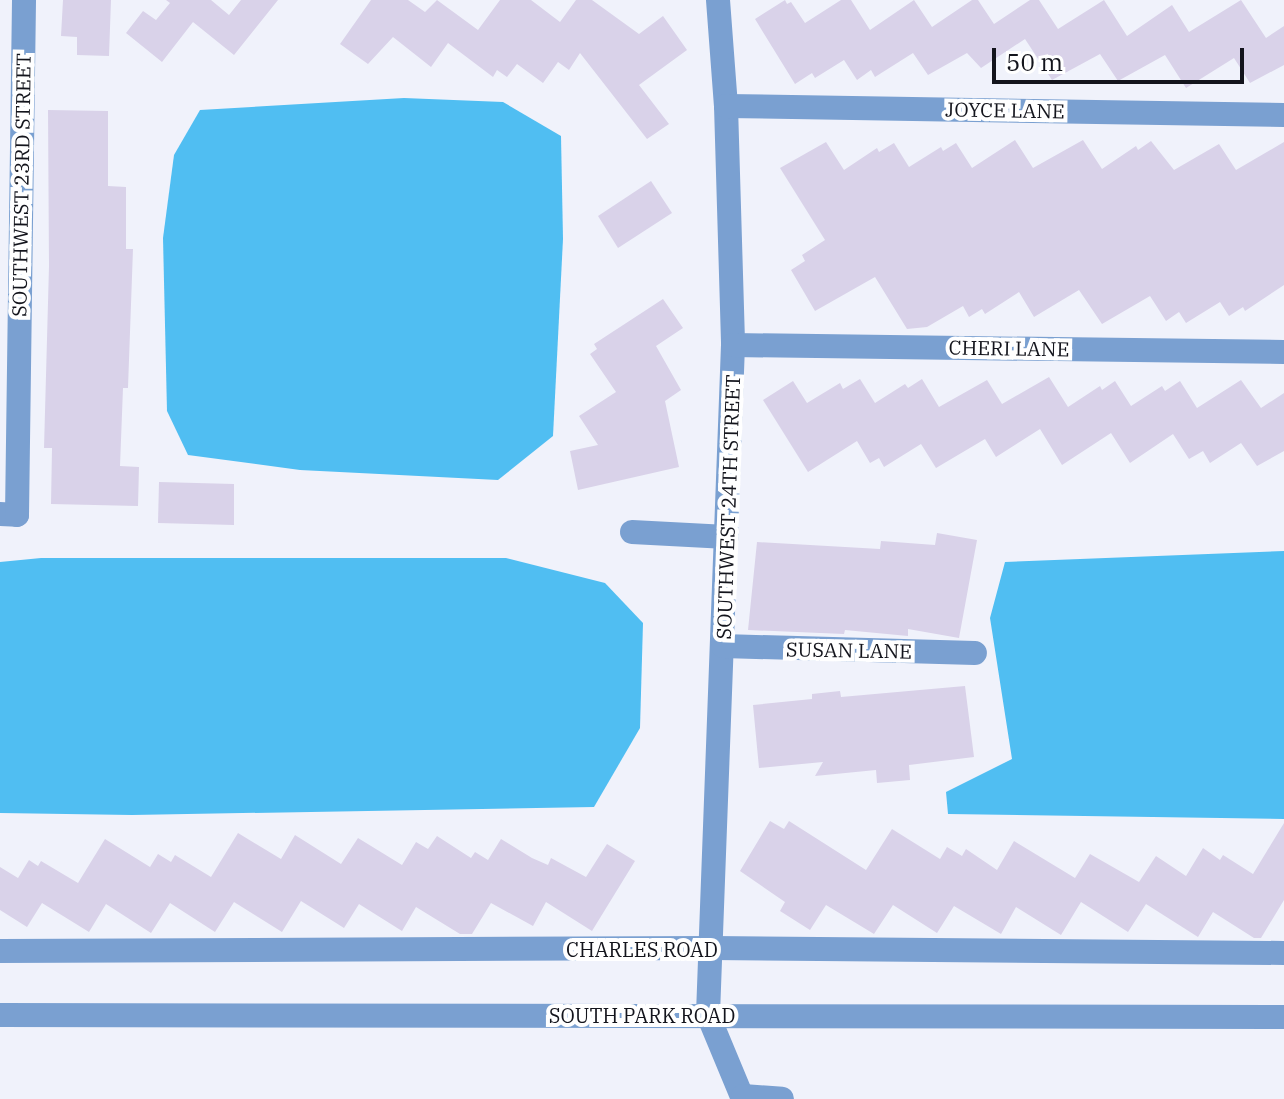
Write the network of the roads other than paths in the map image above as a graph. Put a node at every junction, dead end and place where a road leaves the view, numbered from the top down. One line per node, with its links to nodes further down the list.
1 (24, 0): 5 (street, SOUTHWEST 23RD STREET)
2 (718, 0): 3 (street, SOUTHWEST 24TH STREET)
3 (726, 106): 4 (street, JOYCE LANE); 6 (street, SOUTHWEST 24TH STREET)
4 (1284, 115)
5 (10, 244): 8 (street, SOUTHWEST 23RD STREET)
6 (733, 345): 7 (street, CHERI LANE); 10 (street, SOUTHWEST 24TH STREET)
7 (1284, 352)
8 (9, 514)
9 (632, 532): 10 (street)
10 (727, 537): 11 (street, SOUTHWEST 24TH STREET)
11 (723, 646): 12 (street, SUSAN LANE); 13 (street, SOUTHWEST 24TH STREET)
12 (975, 653)
13 (712, 948): 14 (street, CHARLES ROAD); 15 (street, CHARLES ROAD); 17 (street, SOUTHWEST 24TH STREET)
14 (0, 951)
15 (1284, 953)
16 (0, 1015): 17 (street, SOUTH PARK ROAD)
17 (708, 1015): 18 (street, SOUTH PARK ROAD); 19 (street)
18 (1284, 1017)
19 (743, 1098): 20 (street)
20 (782, 1099)

